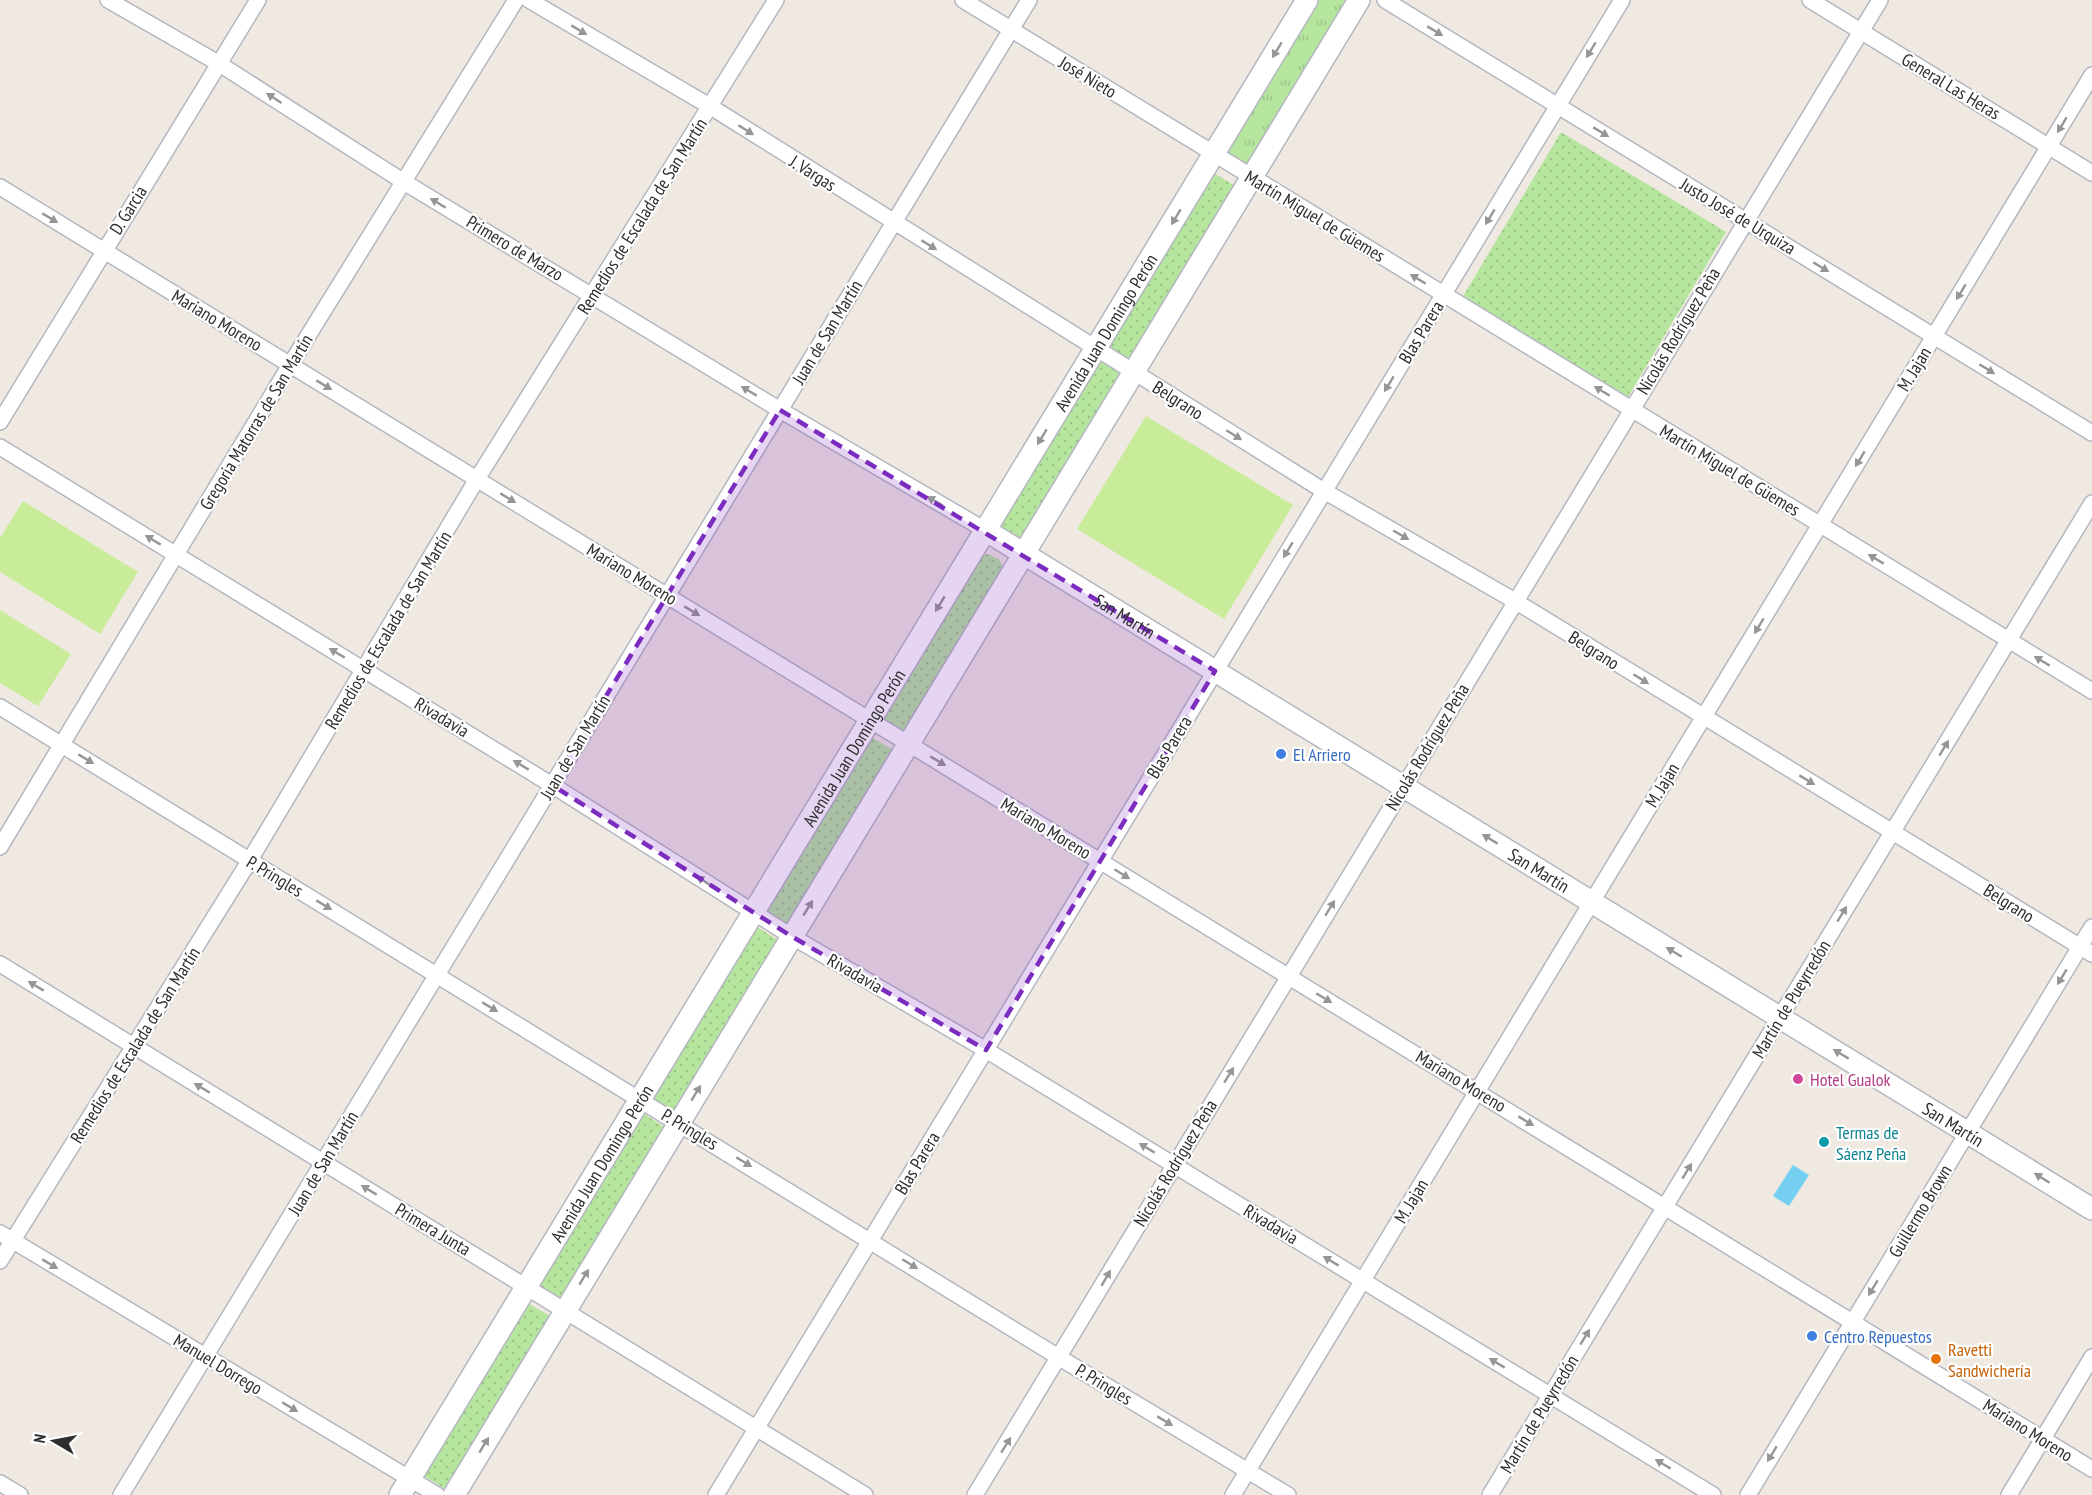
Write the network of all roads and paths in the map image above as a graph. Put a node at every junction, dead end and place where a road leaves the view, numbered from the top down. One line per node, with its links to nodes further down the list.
1 (108, 0): 16 (street, Primero de Marzo)
2 (258, 0): 16 (street, D. Garcia)
3 (516, 0): 24 (street, Gregoria Matorras de San Martín)
4 (529, 0): 19 (street, J. Vargas, one-way to 19)
5 (776, 0): 19 (street, Remedios de Escalada de San Martín)
6 (963, 0): 14 (street, José Nieto)
7 (1029, 0): 14 (street, Juan de San Martín)
8 (1307, 0): 21 (main road, Avenida Juan Domingo Perón, one-way to 21)
9 (1359, 0): 23 (main road)
10 (1385, 0): 18 (street, Justo José de Urquiza, one-way to 18)
11 (1622, 0): 18 (street, Blas Parera, one-way to 18)
12 (1810, 0): 15 (street, General Las Heras)
13 (1880, 0): 15 (street, Nicolás Rodríguez Peña)
14 (1011, 30): 21 (street, José Nieto); 27 (street, Juan de San Martín)
15 (1860, 31): 20 (street, General Las Heras); 26 (street, Nicolás Rodríguez Peña)
16 (219, 63): 24 (street, Primero de Marzo, one-way to 16); 28 (street, D. Garcia)
17 (2092, 75): 20 (street, M. Jajan, one-way to 20)
18 (1558, 106): 26 (street, Justo José de Urquiza, one-way to 26); 29 (street, Blas Parera, one-way to 29)
19 (711, 107): 27 (street, J. Vargas, one-way to 27); 30 (street, Remedios de Escalada de San Martín)
20 (2049, 146): 22 (street, General Las Heras); 31 (street, M. Jajan, one-way to 31)
21 (1214, 154): 23 (street, Martín Miguel de Güemes); 32 (main road, Avenida Juan Domingo Perón, one-way to 32)
22 (2092, 173)
23 (1252, 177): 29 (street, Martín Miguel de Güemes, one-way to 23); 34 (main road)
24 (404, 182): 30 (street, Primero de Marzo, one-way to 24); 33 (street, Gregoria Matorras de San Martín)
25 (0, 187): 28 (street, Mariano Moreno, one-way to 28)
26 (1745, 221): 31 (street, Justo José de Urquiza, one-way to 31); 35 (street, Nicolás Rodríguez Peña)
27 (893, 224): 32 (street, J. Vargas, one-way to 32); 36 (street, Juan de San Martín)
28 (103, 250): 33 (street, Mariano Moreno); 37 (street, D. Garcia)
29 (1443, 294): 35 (street, Martín Miguel de Güemes, one-way to 29); 41 (street, Blas Parera, one-way to 41)
30 (592, 295): 36 (street, Primero de Marzo, one-way to 30); 40 (street, Remedios de Escalada de San Martín)
31 (1934, 336): 38 (street, Justo José de Urquiza, one-way to 38); 43 (street, M. Jajan, one-way to 43)
32 (1096, 348): 34 (street, Belgrano); 44 (main road, Avenida Juan Domingo Perón, one-way to 44)
33 (290, 365): 40 (street, Mariano Moreno, one-way to 40); 45 (street, Gregoria Matorras de San Martín)
34 (1134, 373): 41 (street, Belgrano, one-way to 41); 46 (main road)
35 (1631, 409): 43 (street, Martín Miguel de Güemes); 48 (street, Nicolás Rodríguez Peña)
36 (780, 410): 44 (street, Primero de Marzo, one-way to 36); 47 (street, Juan de San Martín)
37 (0, 422)
38 (2092, 433)
39 (0, 447): 45 (street, Rivadavia, one-way to 39)
40 (477, 479): 47 (street, Mariano Moreno, one-way to 47); 50 (street, Remedios de Escalada de San Martín)
41 (1324, 491): 48 (street, Belgrano, one-way to 48); 51 (street, Blas Parera, one-way to 51)
42 (2092, 503): 49 (street, Martín de Pueyrredón)
43 (1820, 525): 49 (street, Martín Miguel de Güemes, one-way to 43); 54 (street, M. Jajan, one-way to 54)
44 (985, 530): 46 (main road, San Martín); 55 (main road, Avenida Juan Domingo Perón, one-way to 55)
45 (176, 554): 50 (street, Rivadavia, one-way to 45); 57 (street, Gregoria Matorras de San Martín)
46 (1023, 554): 51 (main road, San Martín); 56 (main road)
47 (667, 596): 55 (street, Mariano Moreno, one-way to 55); 58 (street, Juan de San Martín)
48 (1515, 601): 54 (street, Belgrano, one-way to 54); 59 (street, Nicolás Rodríguez Peña)
49 (2009, 640): 52 (street, Martín Miguel de Güemes, one-way to 49); 60 (street, Martín de Pueyrredón, one-way to 49)
50 (366, 670): 58 (street, Rivadavia, one-way to 50); 62 (street, Remedios de Escalada de San Martín)
51 (1215, 671): 59 (main road, San Martín); 63 (street, Blas Parera)
52 (2092, 691)
53 (0, 707): 57 (street, P. Pringles)
54 (1703, 718): 60 (street, Belgrano, one-way to 60); 64 (street, M. Jajan)
55 (870, 720): 56 (street, Mariano Moreno); 65 (main road, Avenida Juan Domingo Perón)
56 (908, 743): 63 (street, Mariano Moreno, one-way to 63); 67 (main road, one-way to 56)
57 (61, 744): 61 (street, Gregoria Matorras de San Martín); 62 (street, P. Pringles, one-way to 62)
58 (552, 785): 65 (street, Rivadavia, one-way to 58); 70 (street, Juan de San Martín)
59 (1403, 786): 64 (main road, San Martín, one-way to 59); 71 (street, Nicolás Rodríguez Peña, one-way to 59)
60 (1893, 831): 68 (street, Belgrano); 72 (street, Martín de Pueyrredón, one-way to 60)
61 (0, 847)
62 (250, 860): 70 (street, P. Pringles, one-way to 70); 73 (street, Remedios de Escalada de San Martín)
63 (1100, 861): 71 (street, Mariano Moreno, one-way to 71); 74 (street, Blas Parera)
64 (1592, 902): 72 (main road, San Martín, one-way to 64); 75 (street, M. Jajan)
65 (753, 913): 67 (street, Rivadavia); 76 (main road, Avenida Juan Domingo Perón)
66 (2092, 927): 68 (street, Guillermo Brown)
67 (791, 936): 74 (street, Rivadavia); 77 (main road, one-way to 67)
68 (2086, 950): 78 (street, Guillermo Brown, one-way to 78)
69 (0, 964): 73 (street, Primera Junta, one-way to 69)
70 (437, 975): 76 (street, P. Pringles, one-way to 76); 79 (street, Juan de San Martín)
71 (1289, 977): 75 (street, Mariano Moreno, one-way to 75); 80 (street, Nicolás Rodríguez Peña, one-way to 71)
72 (1780, 1017): 78 (main road, San Martín, one-way to 72); 81 (street, Martín de Pueyrredón, one-way to 72)
73 (135, 1047): 79 (street, Primera Junta, one-way to 73); 83 (street, Remedios de Escalada de San Martín)
74 (986, 1050): 80 (street, Rivadavia, one-way to 74); 84 (street, Blas Parera)
75 (1477, 1091): 81 (street, Mariano Moreno, one-way to 81); 86 (street, M. Jajan)
76 (640, 1099): 77 (street, P. Pringles); 87 (main road, Avenida Juan Domingo Perón)
77 (678, 1122): 84 (street, P. Pringles, one-way to 84); 88 (main road, one-way to 77)
78 (1968, 1132): 82 (main road, San Martín, one-way to 78); 89 (street, Guillermo Brown, one-way to 89)
79 (323, 1162): 87 (street, Primera Junta, one-way to 79); 90 (street, Juan de San Martín)
80 (1173, 1164): 86 (street, Rivadavia, one-way to 80); 92 (street, Nicolás Rodríguez Peña, one-way to 80)
81 (1665, 1206): 89 (street, Mariano Moreno); 93 (street, Martín de Pueyrredón, one-way to 81)
82 (2092, 1209)
83 (6, 1237): 85 (street, Remedios de Escalada de San Martín); 90 (street, Manuel Dorrego, one-way to 90)
84 (870, 1240): 92 (street, P. Pringles, one-way to 92); 94 (street, Blas Parera)
85 (0, 1261)
86 (1362, 1280): 93 (street, Rivadavia, one-way to 86); 97 (street, M. Jajan)
87 (526, 1286): 88 (street, Primera Junta); 99 (main road, Avenida Juan Domingo Perón)
88 (564, 1310): 94 (street, Primera Junta); 103 (main road, one-way to 88)
89 (1853, 1321): 95 (street, Mariano Moreno); 111 (street, Guillermo Brown, one-way to 111)
90 (205, 1357): 99 (street, Manuel Dorrego, one-way to 99); 101 (street, Juan de San Martín)
91 (2092, 1357): 95 (street)
92 (1059, 1358): 97 (street, P. Pringles, one-way to 97); 106 (street, Nicolás Rodríguez Peña, one-way to 92)
93 (1550, 1395): 109 (street, Martín de Pueyrredón); 110 (street, Rivadavia, one-way to 93)
94 (757, 1427): 104 (street, Blas Parera); 105 (street, Primera Junta)
95 (2043, 1439): 96 (street, Mariano Moreno); 112 (street)
96 (2092, 1469)
97 (1248, 1470): 107 (street, M. Jajan); 108 (street, P. Pringles)
98 (0, 1483): 100 (street)
99 (405, 1487): 102 (street, Manuel Dorrego)
100 (20, 1495)
101 (121, 1495)
102 (437, 1495)
103 (454, 1495)
104 (716, 1495)
105 (865, 1495)
106 (975, 1495)
107 (1233, 1495)
108 (1288, 1495)
109 (1490, 1495)
110 (1713, 1495)
111 (1748, 1495)
112 (2009, 1495)

